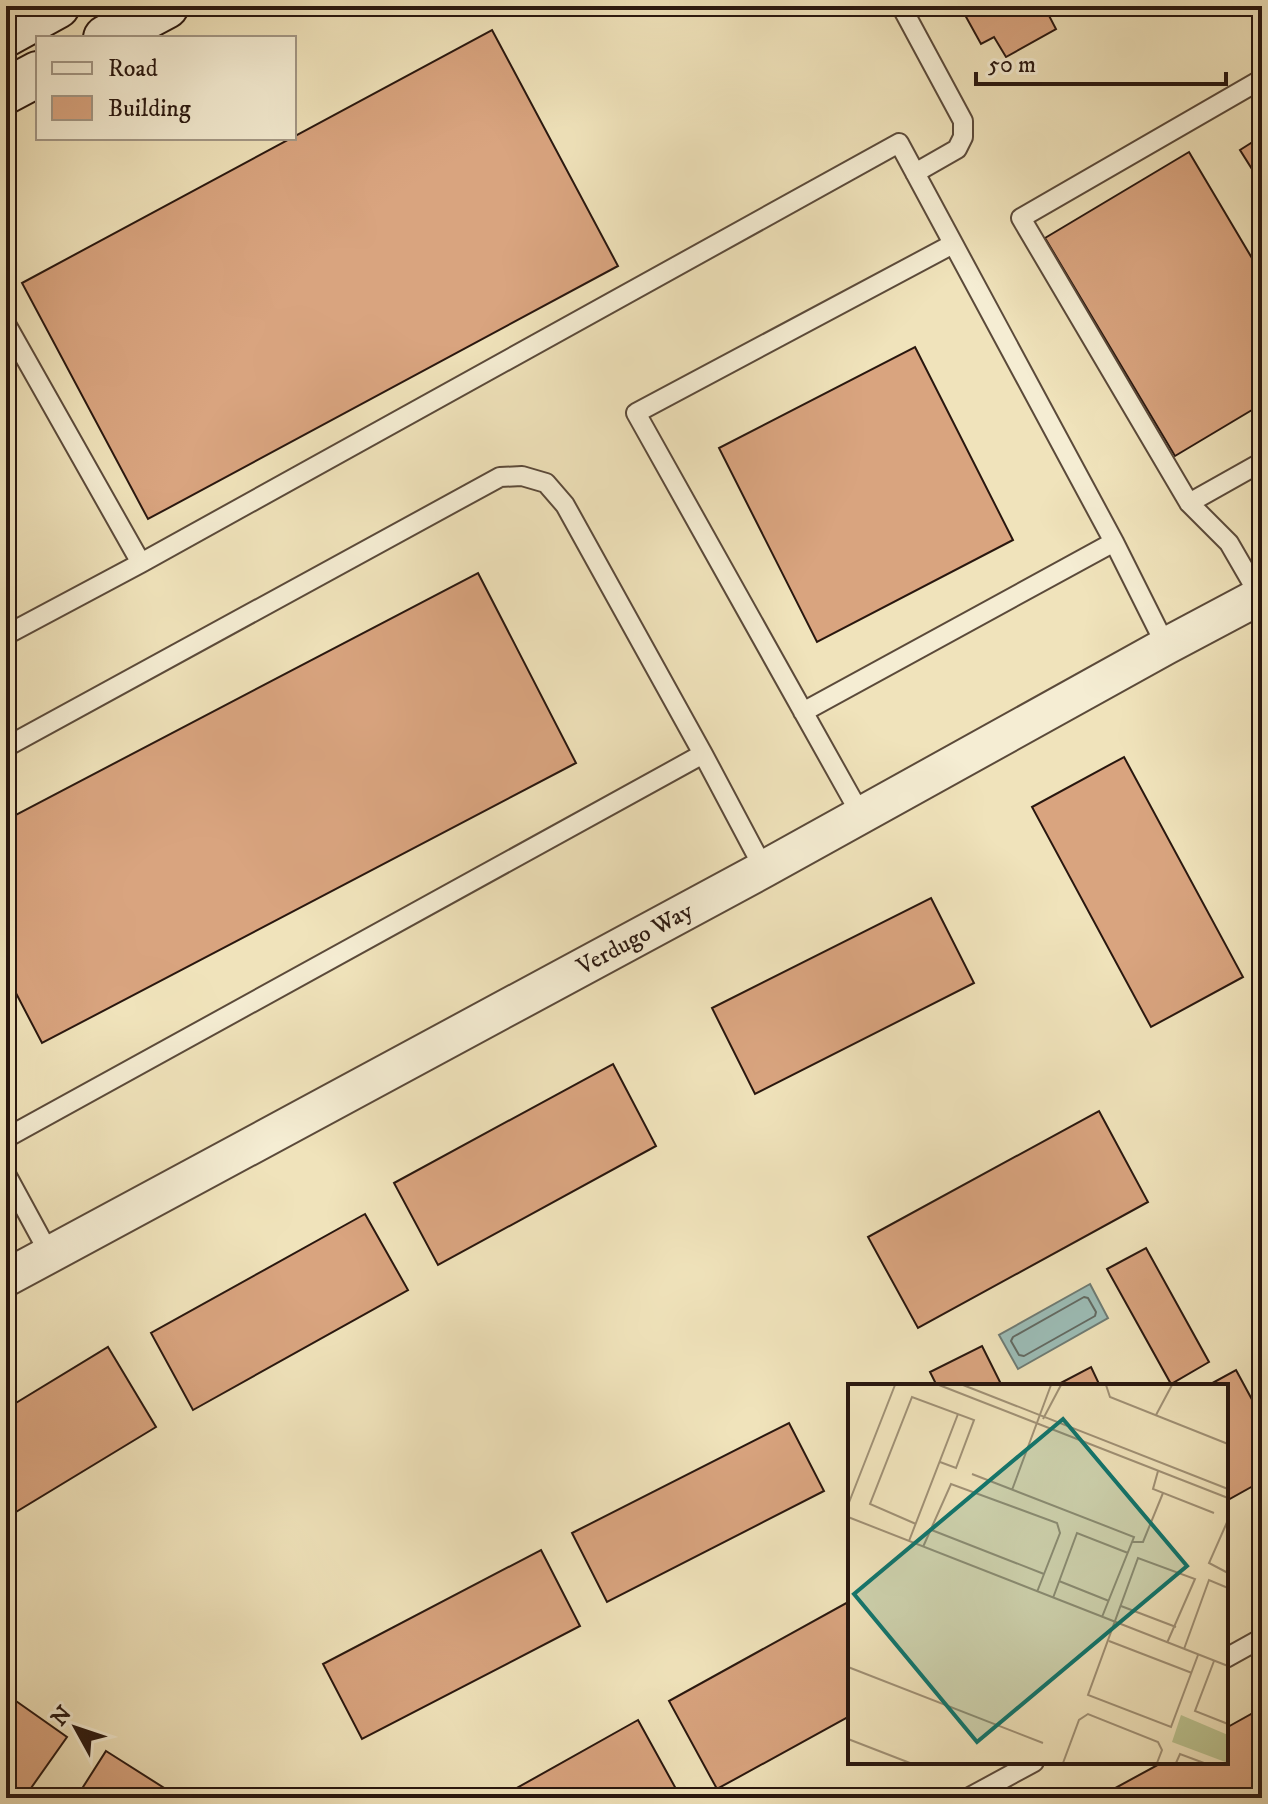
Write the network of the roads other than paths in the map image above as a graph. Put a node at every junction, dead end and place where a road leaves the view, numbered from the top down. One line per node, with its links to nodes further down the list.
1 (57, 6): 4 (street)
2 (166, 6): 5 (street)
3 (901, 6): 9 (lane)
4 (6, 34)
5 (110, 36)
6 (36, 75): 8 (street)
7 (1262, 79): 13 (lane)
8 (6, 91)
9 (915, 173): 10 (lane); 15 (lane)
10 (953, 244): 14 (lane); 19 (lane)
11 (6, 324): 15 (lane)
12 (1262, 462): 13 (lane)
13 (1189, 503): 16 (lane)
14 (1114, 542): 18 (lane); 19 (lane)
15 (141, 563): 17 (lane)
16 (1261, 597): 18 (street, Verdugo Way)
17 (6, 635)
18 (1166, 646): 22 (street, Verdugo Way)
19 (803, 712): 22 (lane)
20 (6, 747): 21 (lane)
21 (703, 754): 23 (lane); 24 (lane)
22 (861, 815): 23 (street, Verdugo Way)
23 (764, 869): 26 (street, Verdugo Way)
24 (6, 1138)
25 (6, 1174): 26 (lane)
26 (50, 1255): 27 (street, Verdugo Way)
27 (6, 1278)
28 (1262, 1638): 29 (lane)
29 (1228, 1657)
30 (1030, 1764): 31 (lane)
31 (968, 1798)

